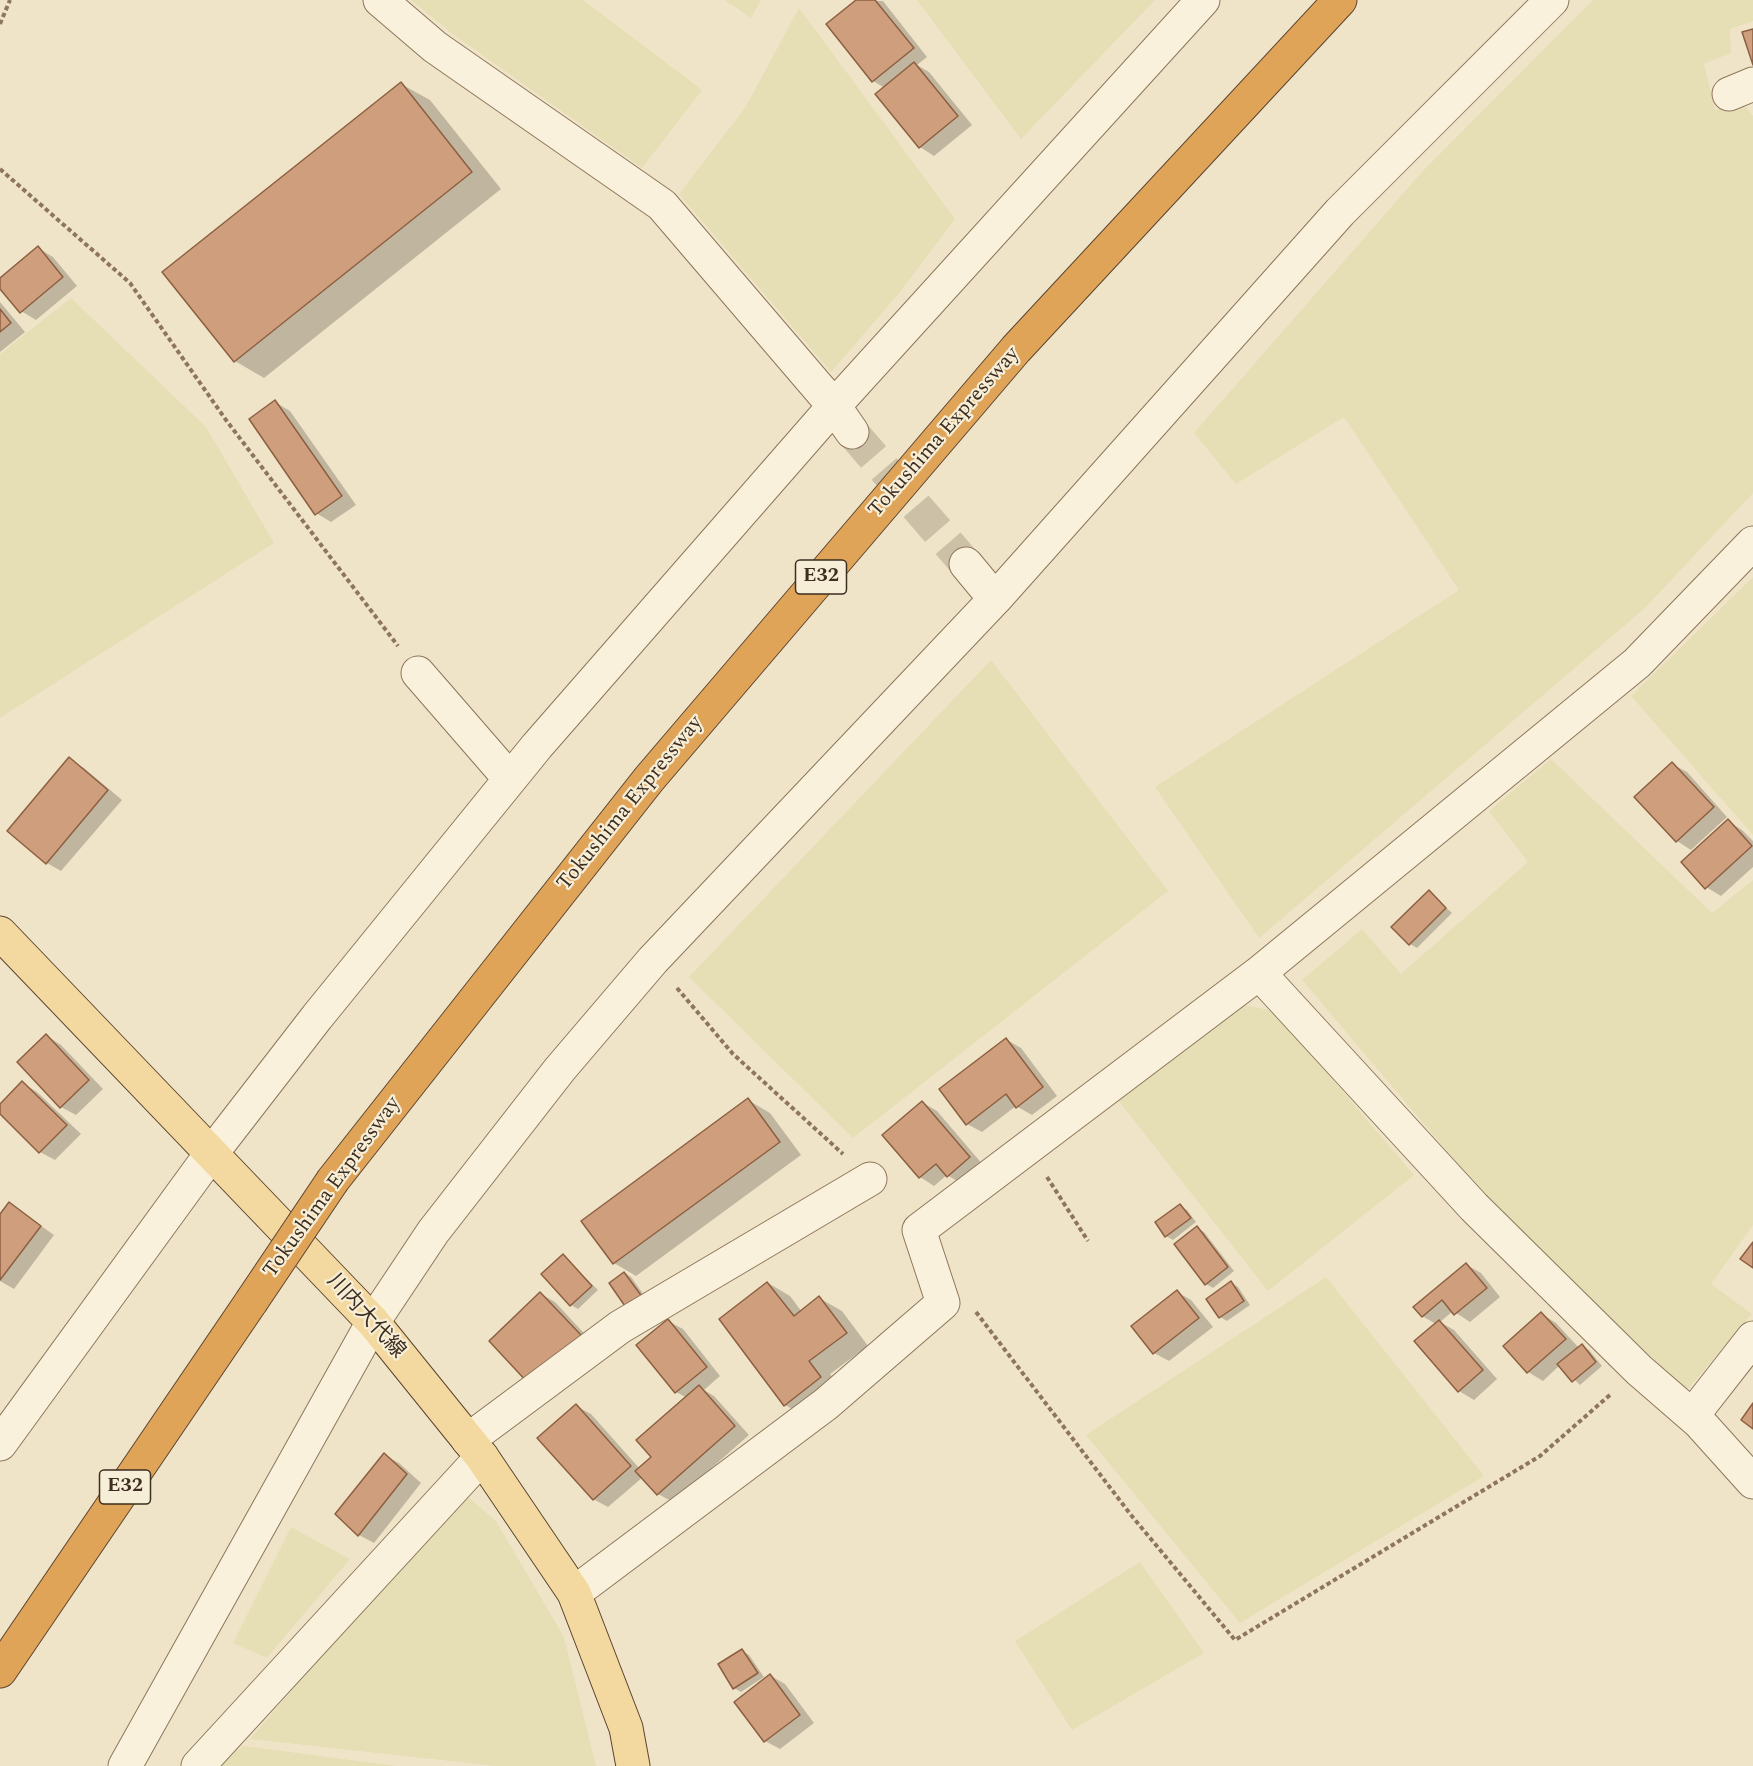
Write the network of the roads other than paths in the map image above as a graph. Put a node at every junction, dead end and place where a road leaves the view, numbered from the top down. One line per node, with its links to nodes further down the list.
1 (380, 0): 5 (street)
2 (1203, 0): 5 (street)
3 (1340, 0): 22 (highway, Tokushima Expressway / E32, bridge)
4 (1552, 0): 8 (street)
5 (843, 419): 10 (street)
6 (1753, 543): 12 (street)
7 (966, 564): 8 (street)
8 (994, 599): 15 (street)
9 (418, 673): 10 (street)
10 (510, 779): 13 (street)
11 (0, 933): 13 (main road, 川内大代線)
12 (1259, 973): 17 (street); 21 (street)
13 (211, 1154): 15 (main road, 川内大代線); 18 (street)
14 (870, 1179): 19 (street)
15 (372, 1322): 19 (main road, 川内大代線); 23 (street)
16 (1753, 1338): 17 (street)
17 (1692, 1416): 20 (street)
18 (0, 1444)
19 (475, 1449): 21 (main road, 川内大代線); 24 (street)
20 (1753, 1482)
21 (574, 1593): 25 (main road, 川内大代線)
22 (0, 1671)
23 (133, 1765)
24 (198, 1766)
25 (633, 1766)

